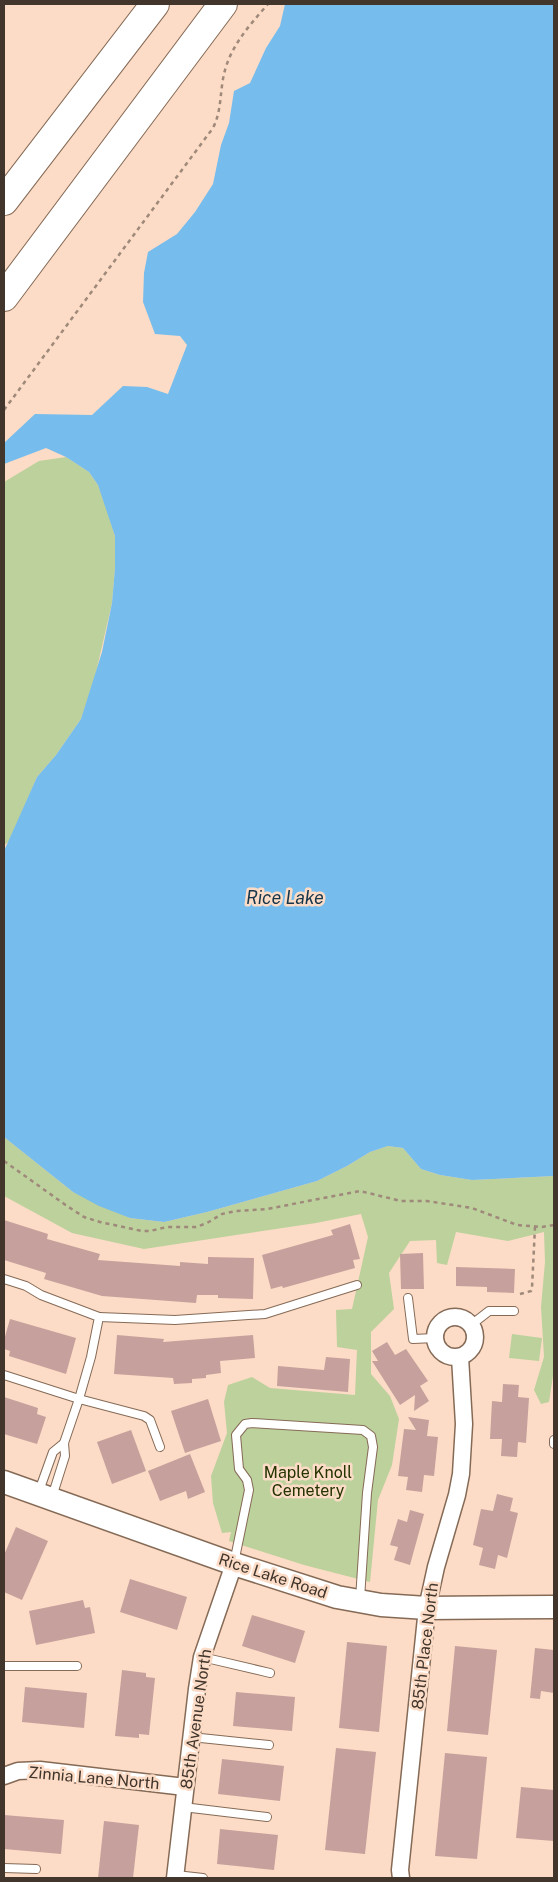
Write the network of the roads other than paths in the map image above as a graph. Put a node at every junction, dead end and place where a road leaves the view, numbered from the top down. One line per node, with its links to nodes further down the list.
1 (155, 4): 3 (highway)
2 (223, 4): 6 (highway)
3 (132, 31): 4 (highway); 5 (highway)
4 (4, 171)
5 (4, 200)
6 (4, 298)
7 (4, 1279): 11 (lane)
8 (357, 1285): 11 (lane)
9 (408, 1298): 13 (lane)
10 (514, 1311): 12 (lane)
11 (99, 1317): 16 (lane)
12 (471, 1325): 13 (street); 14 (street)
13 (434, 1338): 14 (street)
14 (460, 1357): 26 (street, 85th Place North)
15 (4, 1375): 16 (lane)
16 (79, 1399): 18 (lane); 20 (lane)
17 (554, 1440): 19 (lane)
18 (64, 1443): 22 (lane); 22 (lane)
19 (554, 1444)
20 (160, 1447)
21 (4, 1482): 22 (street, Rice Lake Road)
22 (45, 1496): 23 (street, Rice Lake Road)
23 (234, 1564): 24 (street, Rice Lake Road); 24 (lane); 27 (street, 85th Avenue North)
24 (360, 1601): 26 (street, Rice Lake Road)
25 (554, 1607): 26 (street, Rice Lake Road)
26 (426, 1608): 41 (street, 85th Place North)
27 (202, 1657): 30 (lane); 31 (street, 85th Avenue North)
28 (4, 1666): 29 (lane)
29 (77, 1666)
30 (270, 1673)
31 (191, 1737): 32 (lane); 34 (street, 85th Avenue North)
32 (269, 1745)
33 (4, 1776): 34 (street, Zinnia Lane North)
34 (185, 1787): 35 (street, 85th Avenue North)
35 (183, 1807): 36 (lane); 39 (street, 85th Avenue North)
36 (266, 1817)
37 (4, 1868): 38 (lane)
38 (36, 1870)
39 (176, 1877): 40 (lane)
40 (203, 1878)
41 (401, 1878)

